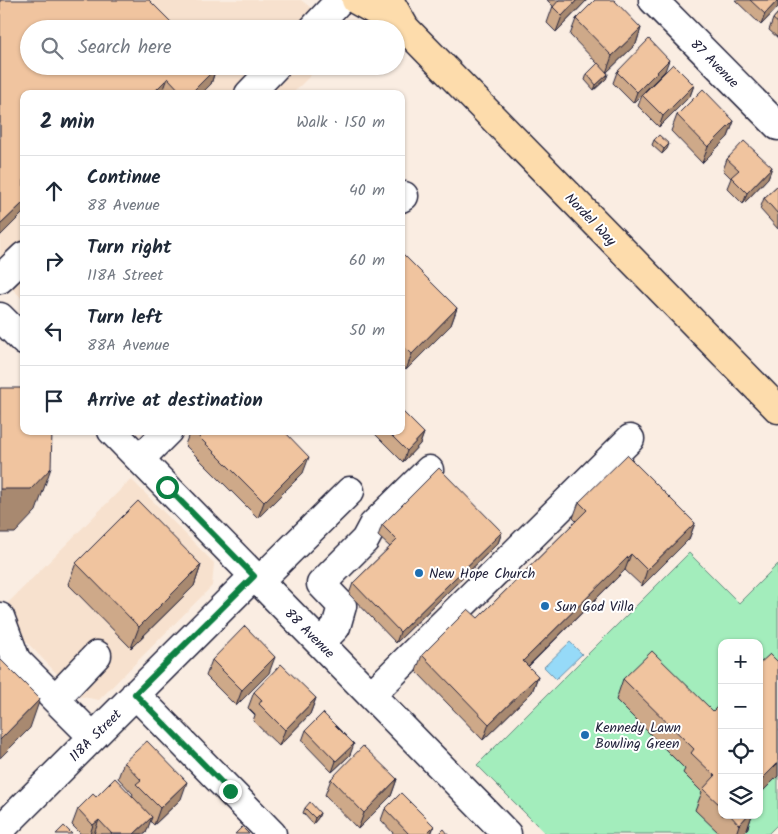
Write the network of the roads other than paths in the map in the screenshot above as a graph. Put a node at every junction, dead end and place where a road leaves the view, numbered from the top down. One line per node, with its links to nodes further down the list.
1 (340, 0): 5 (street)
2 (356, 0): 6 (main road, Nordel Way)
3 (389, 0): 7 (main road, Nordel Way)
4 (653, 0): 11 (street, 87 Avenue)
5 (321, 20)
6 (392, 20)
7 (401, 20)
8 (406, 28): 16 (main road, Nordel Way)
9 (267, 75): 10 (street)
10 (252, 90)
11 (778, 126)
12 (20, 260): 13 (street)
13 (0, 279)
14 (0, 317): 15 (street)
15 (20, 337)
16 (778, 409)
17 (116, 435): 20 (street, 88 Avenue)
18 (164, 435): 20 (street)
19 (630, 439): 29 (street)
20 (140, 459): 23 (street, 88 Avenue)
21 (429, 470): 25 (street)
22 (350, 491): 23 (street, 118A Street)
23 (257, 578): 25 (street, 88 Avenue); 28 (street, 118A Street)
24 (0, 616): 26 (street)
25 (320, 643): 29 (street, 88 Avenue)
26 (6, 650): 30 (street)
27 (97, 655): 30 (street)
28 (135, 694): 31 (street, 118A Street); 33 (street)
29 (371, 695): 34 (street, 88 Avenue)
30 (55, 699): 31 (street)
31 (93, 737): 32 (street, 118A Street)
32 (0, 830)
33 (272, 834)
34 (507, 834)

